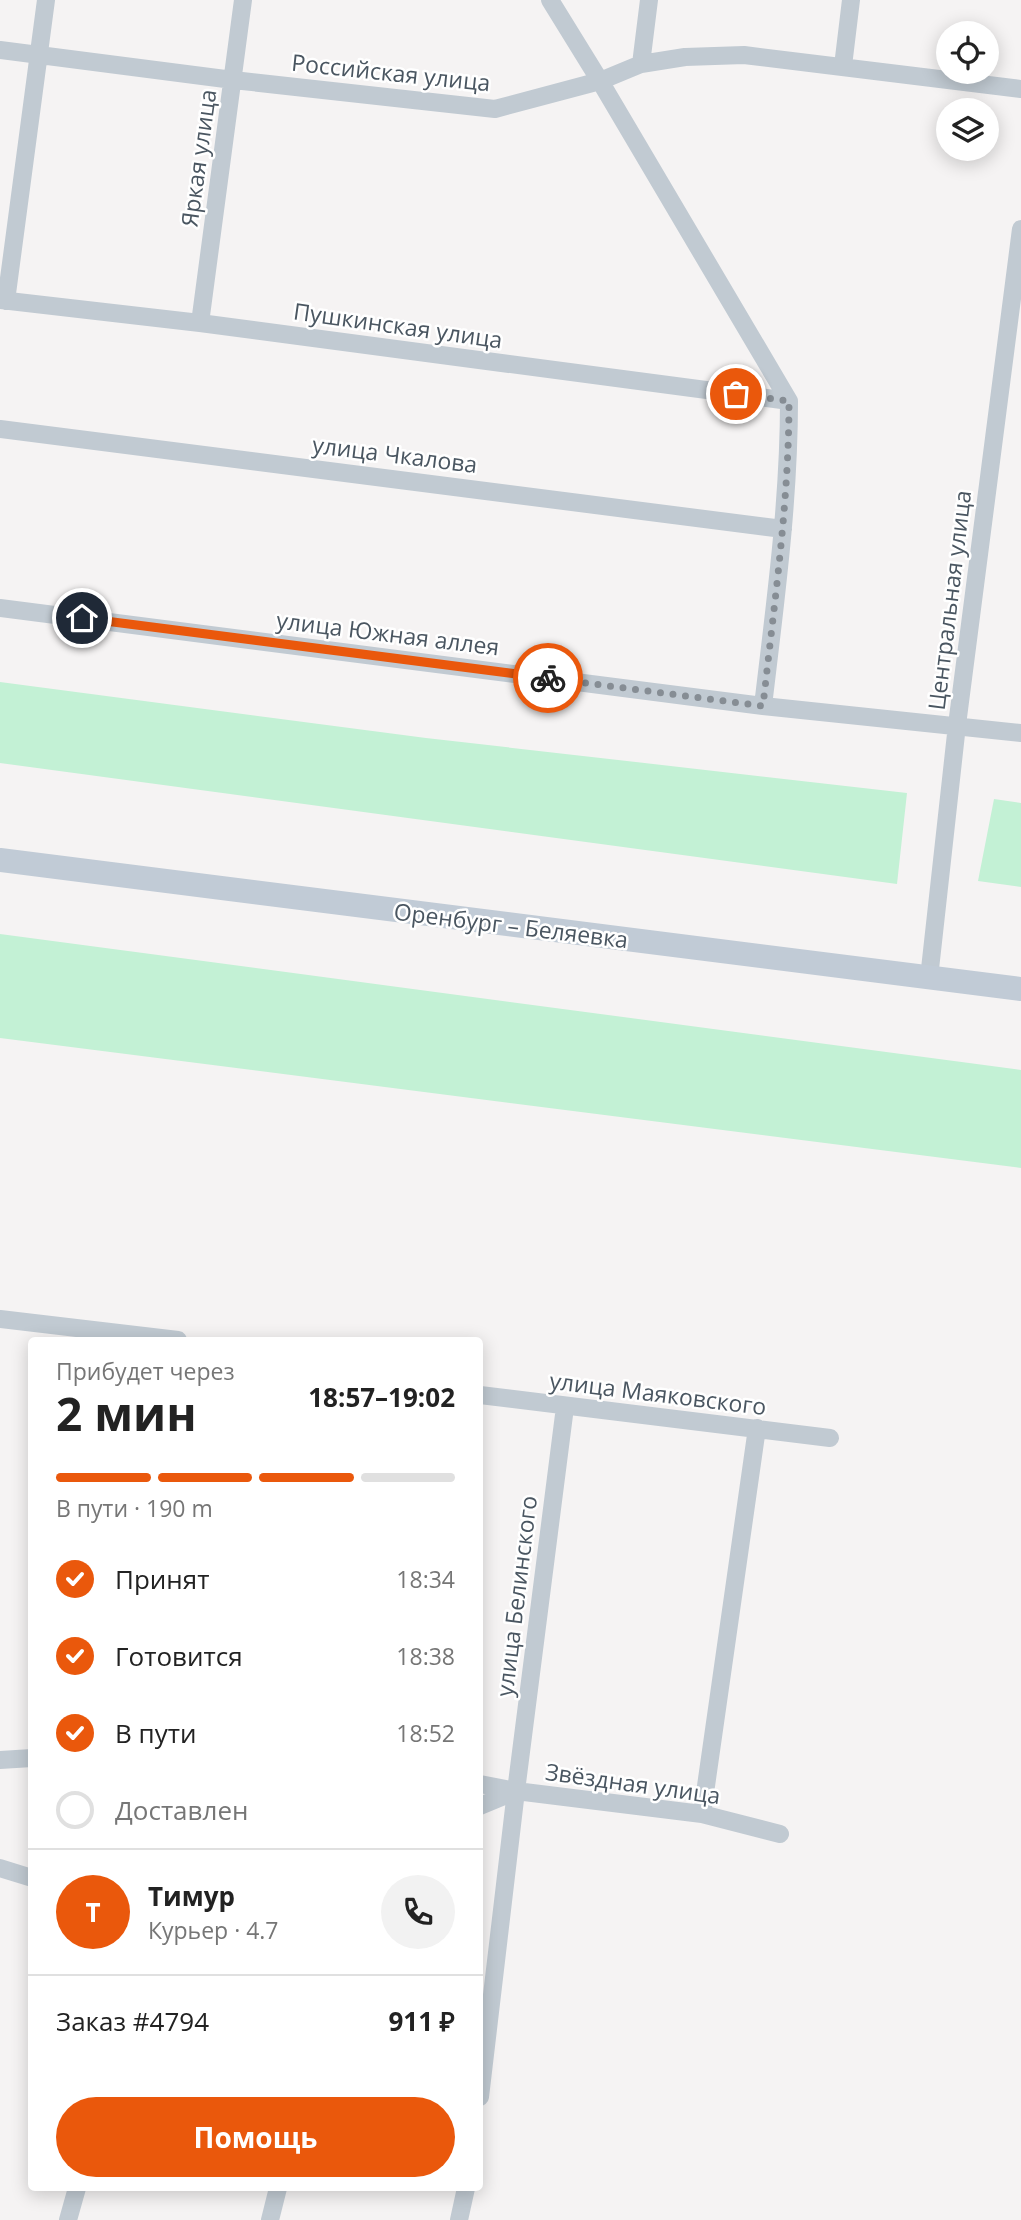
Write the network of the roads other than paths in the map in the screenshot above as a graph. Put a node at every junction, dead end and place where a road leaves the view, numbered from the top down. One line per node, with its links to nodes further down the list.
1 (46, 0): 7 (street)
2 (243, 0): 10 (street, Яркая улица)
3 (550, 0): 11 (street)
4 (649, 0): 8 (street)
5 (851, 0): 9 (street)
6 (0, 50): 7 (street, Российская улица)
7 (39, 54): 10 (street, Российская улица); 14 (street)
8 (641, 64): 9 (street, Российская улица); 11 (street, Российская улица)
9 (843, 66): 12 (street, Российская улица)
10 (233, 80): 11 (street, Российская улица); 15 (street, Яркая улица)
11 (600, 80): 16 (street)
12 (1021, 89)
13 (1021, 229): 21 (street, Центральная улица)
14 (3, 300): 15 (street, Пушкинская улица)
15 (200, 323): 16 (street, Пушкинская улица)
16 (789, 401): 18 (street)
17 (0, 429): 18 (street, улица Чкалова)
18 (783, 528): 20 (street)
19 (0, 608): 20 (street, улица Южная аллея)
20 (763, 706): 21 (street, улица Южная аллея)
21 (957, 725): 22 (street, улица Южная аллея); 24 (street, Центральная улица)
22 (1021, 733)
23 (0, 860): 24 (main road, Оренбург – Беляевка)
24 (929, 978): 25 (main road, Оренбург – Беляевка)
25 (1021, 989)
26 (0, 1319): 27 (street)
27 (150, 1337)
28 (483, 1395): 29 (street, улица Маяковского)
29 (565, 1407): 30 (street, улица Маяковского); 35 (street, улица Белинского)
30 (757, 1428): 31 (street, улица Маяковского); 37 (street)
31 (830, 1438)
32 (28, 1758): 33 (street)
33 (0, 1760)
34 (483, 1785): 35 (street, Звёздная улица)
35 (516, 1791): 36 (street); 37 (street, Звёздная улица); 41 (street, улица Белинского)
36 (483, 1805)
37 (702, 1814): 38 (street, Звёздная улица)
38 (780, 1834)
39 (0, 1868): 40 (street)
40 (28, 1877)
41 (483, 2072)
42 (76, 2191): 45 (street)
43 (277, 2191): 46 (street)
44 (465, 2191): 47 (street)
45 (68, 2220)
46 (271, 2220)
47 (459, 2220)

